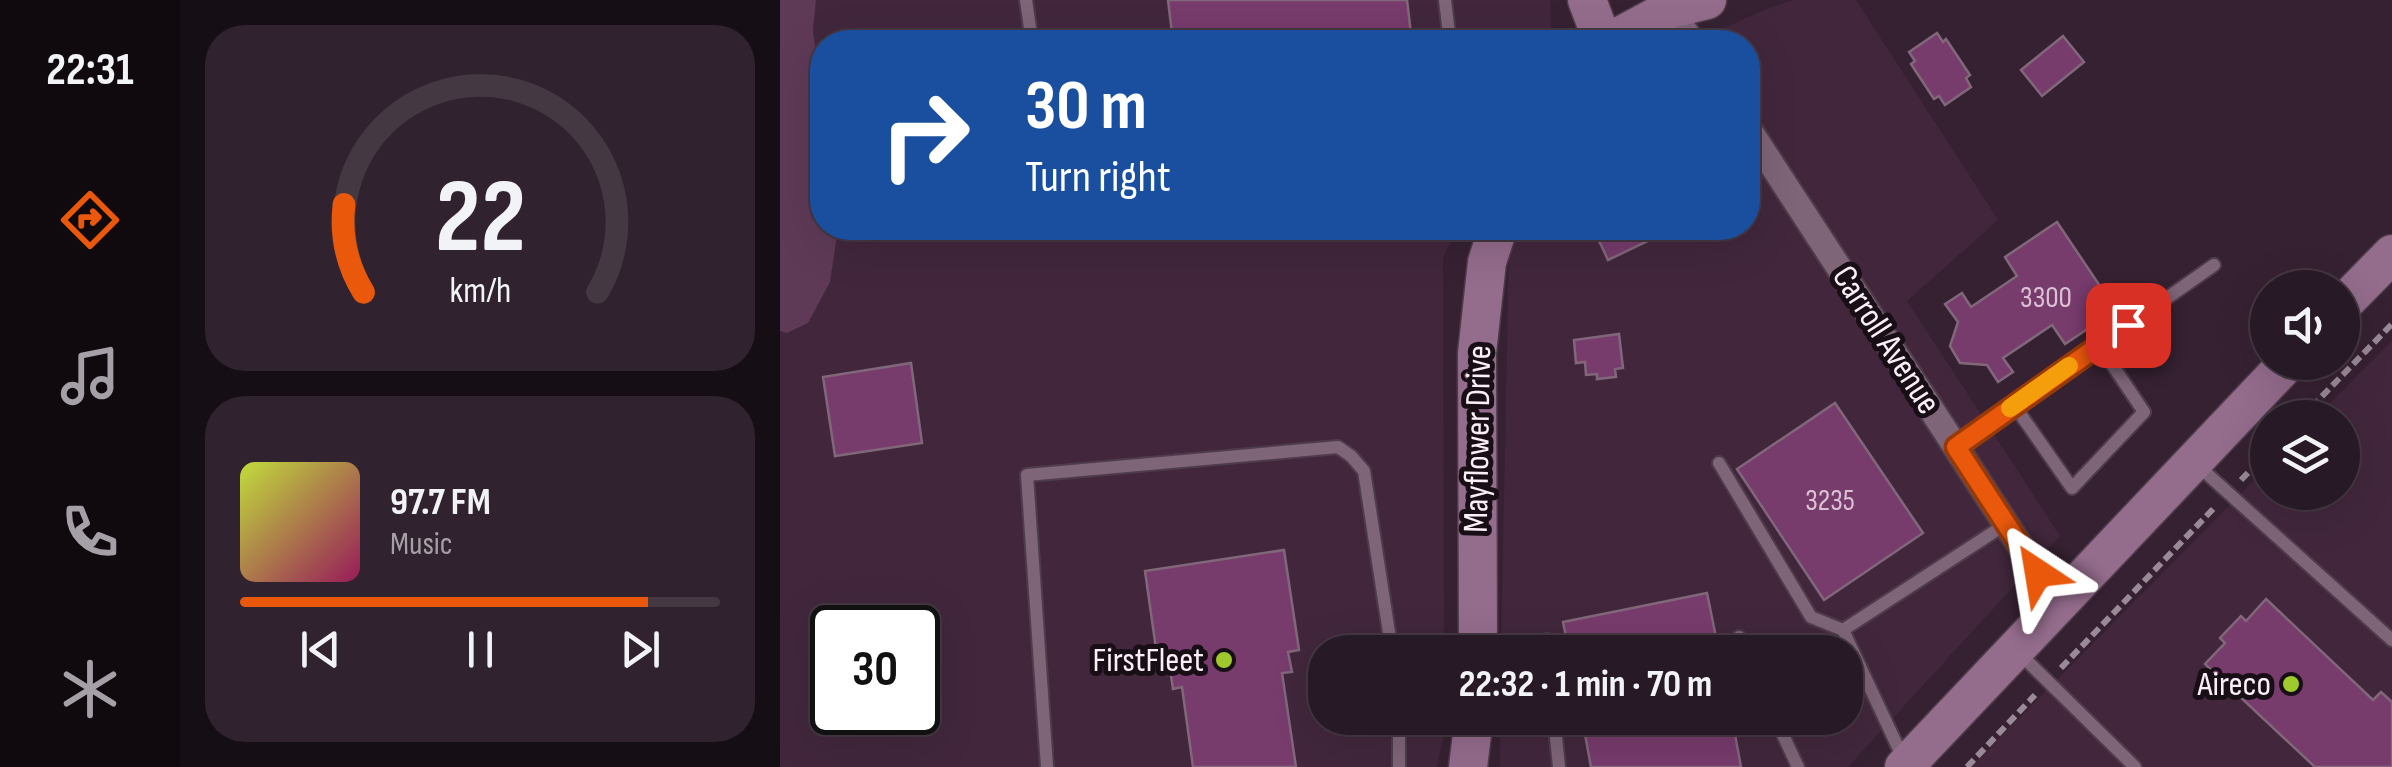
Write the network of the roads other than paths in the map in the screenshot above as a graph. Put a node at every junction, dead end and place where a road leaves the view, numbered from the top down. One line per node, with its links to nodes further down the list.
1 (1026, 0): 6 (lane)
2 (1445, 0): 7 (lane)
3 (1587, 0): 8 (main road)
4 (1706, 0): 5 (main road)
5 (1670, 9): 9 (main road); 10 (street)
6 (1030, 30)
7 (1449, 30)
8 (1601, 30)
9 (1629, 30)
10 (1684, 30)
11 (1760, 146): 19 (street, Carroll Avenue)
12 (1494, 240): 26 (main road, Mayflower Drive)
13 (2392, 254): 15 (main road)
14 (2214, 265): 16 (lane)
15 (2360, 287)
16 (2100, 345): 18 (lane); 18 (lane)
17 (2271, 380): 21 (main road)
18 (2014, 405): 19 (lane)
19 (1956, 447): 22 (street, Carroll Avenue)
20 (1719, 462): 24 (lane)
21 (2193, 462): 23 (main road); 27 (lane)
22 (2006, 524): 23 (street, Carroll Avenue); 24 (lane)
23 (2058, 604): 28 (main road)
24 (1844, 630): 33 (lane)
25 (1389, 635): 34 (lane)
26 (1478, 635)
27 (2392, 640)
28 (2016, 650): 33 (main road); 39 (lane)
29 (1399, 735): 35 (lane)
30 (1472, 735): 36 (main road)
31 (1556, 735): 37 (lane)
32 (1784, 735): 38 (lane)
33 (1905, 766)
34 (1046, 767)
35 (1398, 767)
36 (1468, 767)
37 (1559, 767)
38 (1798, 767)
39 (2135, 767)

